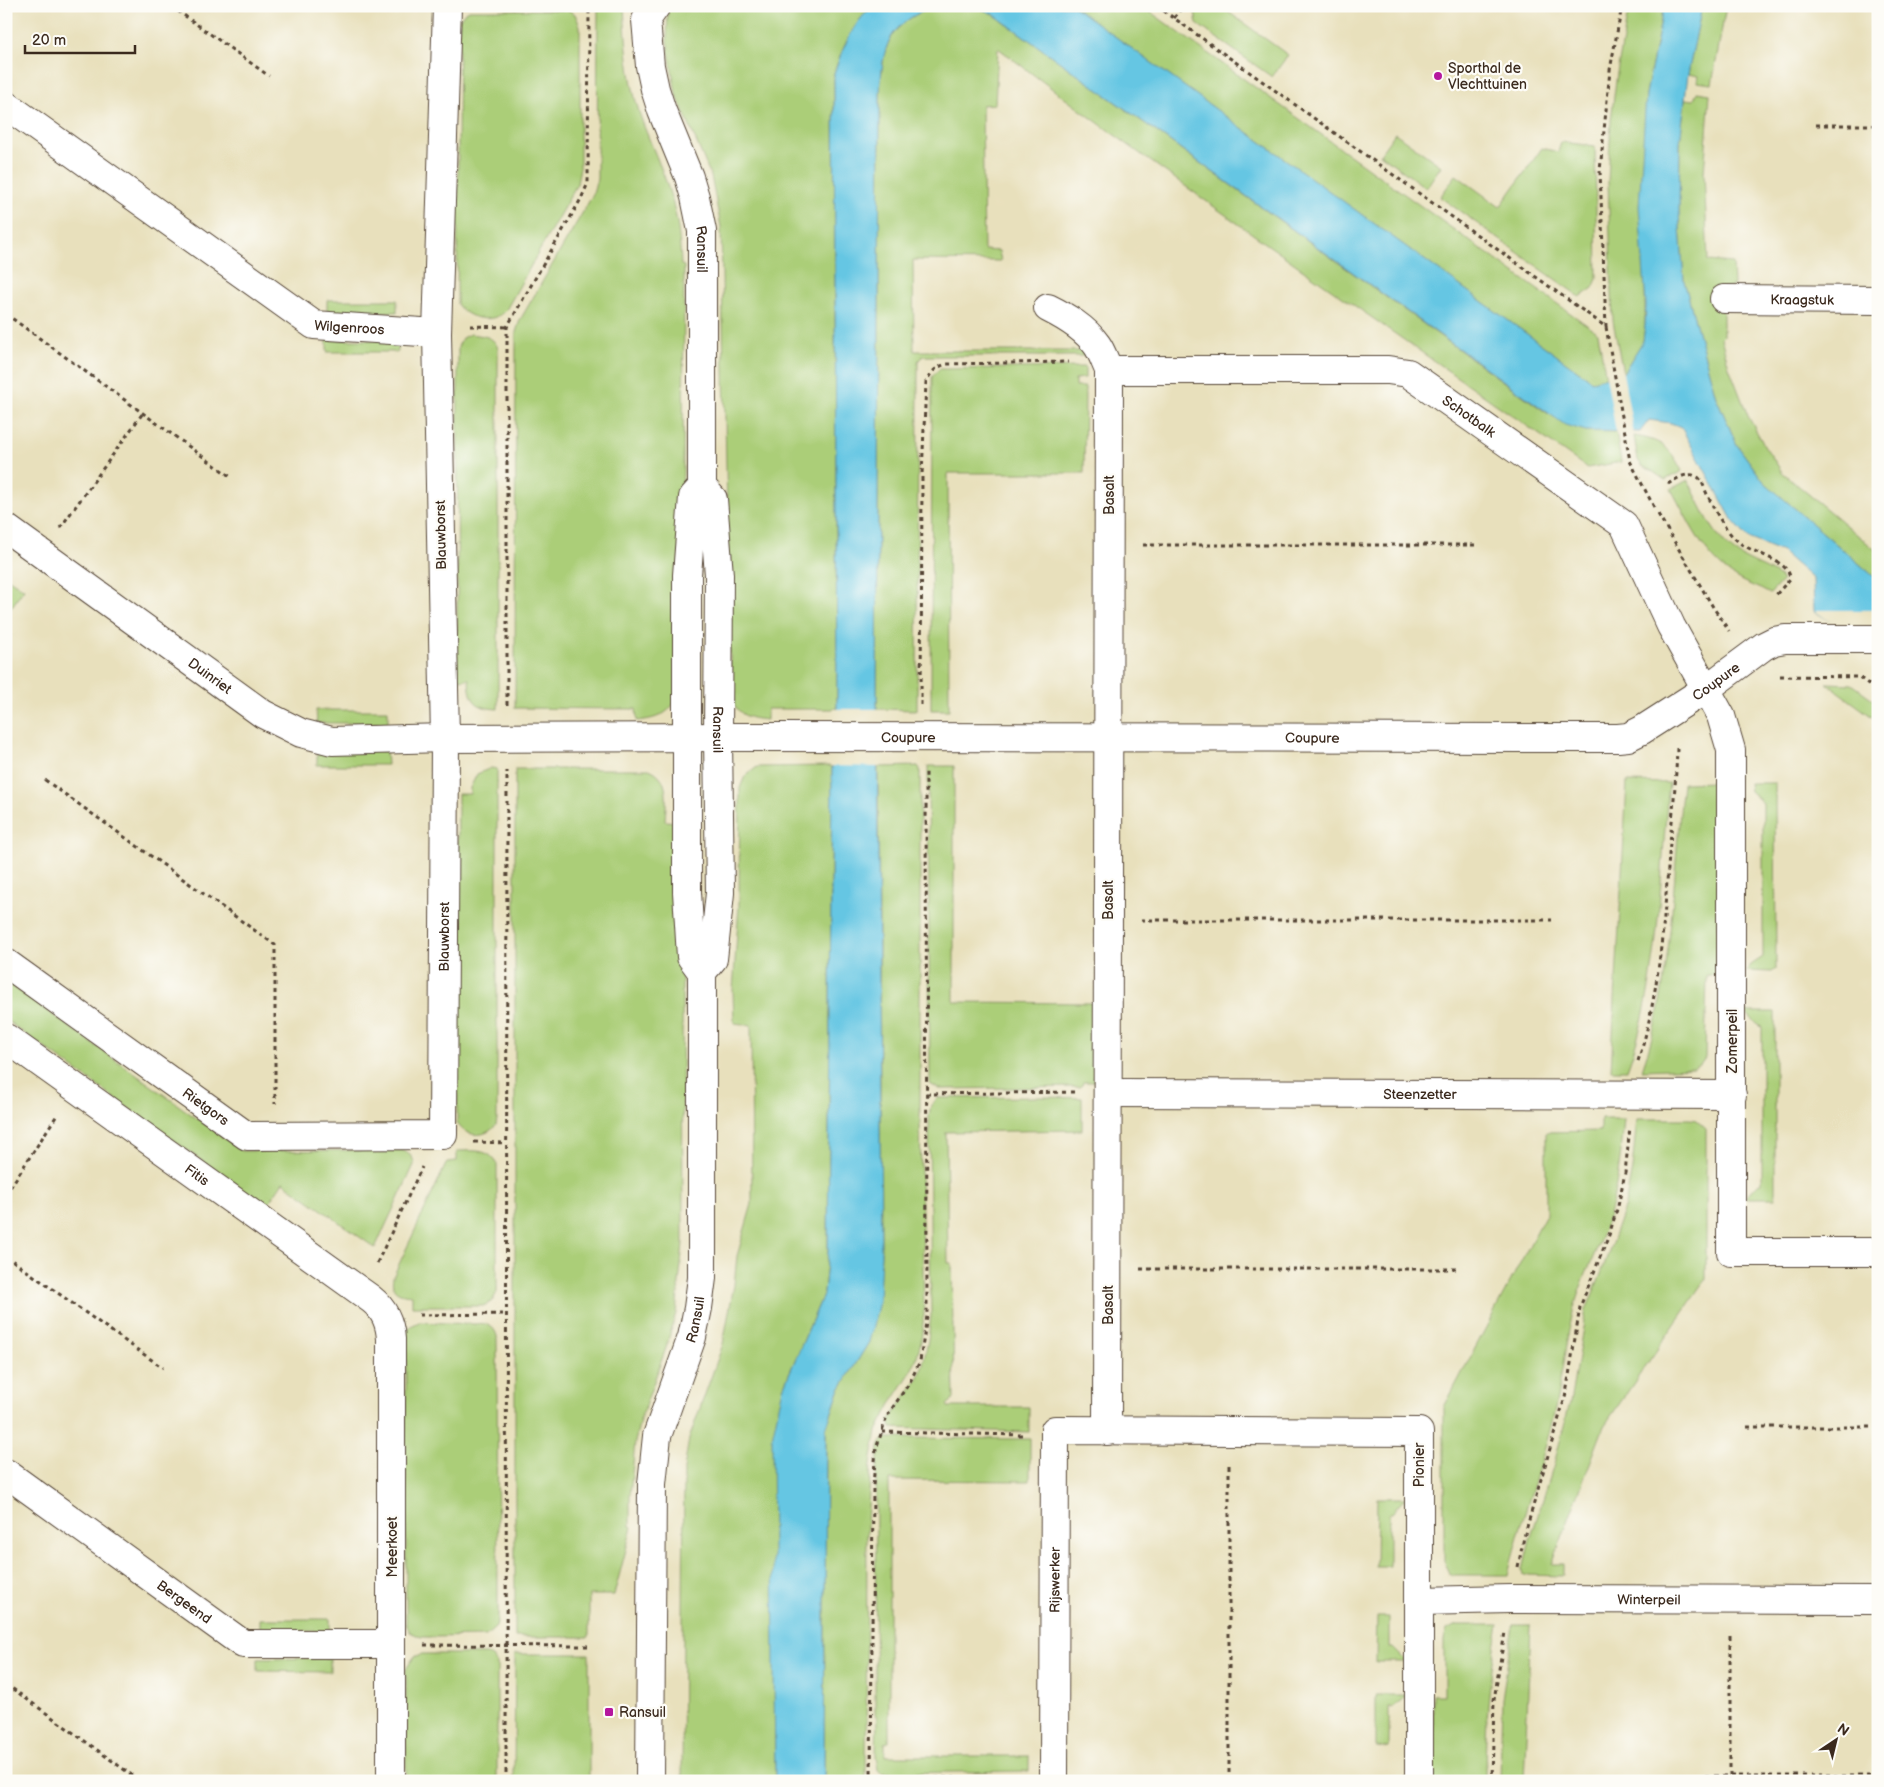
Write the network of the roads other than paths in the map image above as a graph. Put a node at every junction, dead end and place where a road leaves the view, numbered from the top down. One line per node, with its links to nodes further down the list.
1 (448, 6): 7 (street)
2 (646, 11): 9 (street, Ransuil)
3 (6, 105): 7 (street, Wilgenroos)
4 (1724, 299): 5 (street, Kraagstuk)
5 (1878, 300)
6 (1048, 308): 8 (street)
7 (437, 333): 15 (street, Blauwborst)
8 (1109, 370): 12 (street, Schotbalk); 16 (street, Basalt)
9 (702, 487): 13 (street, Ransuil); 14 (street, Ransuil)
10 (6, 528): 15 (street, Duinriet)
11 (1866, 640): 12 (street, Coupure)
12 (1706, 689): 16 (street, Coupure); 21 (street, Zomerpeil)
13 (687, 737): 14 (street, Coupure); 15 (street); 18 (street, Ransuil)
14 (718, 737): 16 (street, Coupure); 18 (street, Ransuil)
15 (445, 738): 22 (street, Blauwborst)
16 (1109, 738): 20 (street, Basalt)
17 (6, 963): 22 (street, Rietgors)
18 (702, 972): 31 (street, Ransuil)
19 (6, 1038): 24 (street, Fitis)
20 (1108, 1093): 21 (street, Steenzetter); 25 (street, Basalt)
21 (1732, 1095): 23 (street, Zomerpeil)
22 (455, 1139)
23 (1878, 1252)
24 (385, 1315): 29 (street, Meerkoet)
25 (1107, 1431): 28 (street, Pionier); 32 (street, Rijswerker)
26 (6, 1473): 29 (street, Bergeend)
27 (1878, 1600): 28 (street, Winterpeil)
28 (1420, 1601): 33 (street, Pionier)
29 (391, 1644): 30 (street, Meerkoet)
30 (391, 1781)
31 (650, 1781)
32 (1054, 1781)
33 (1420, 1781)

